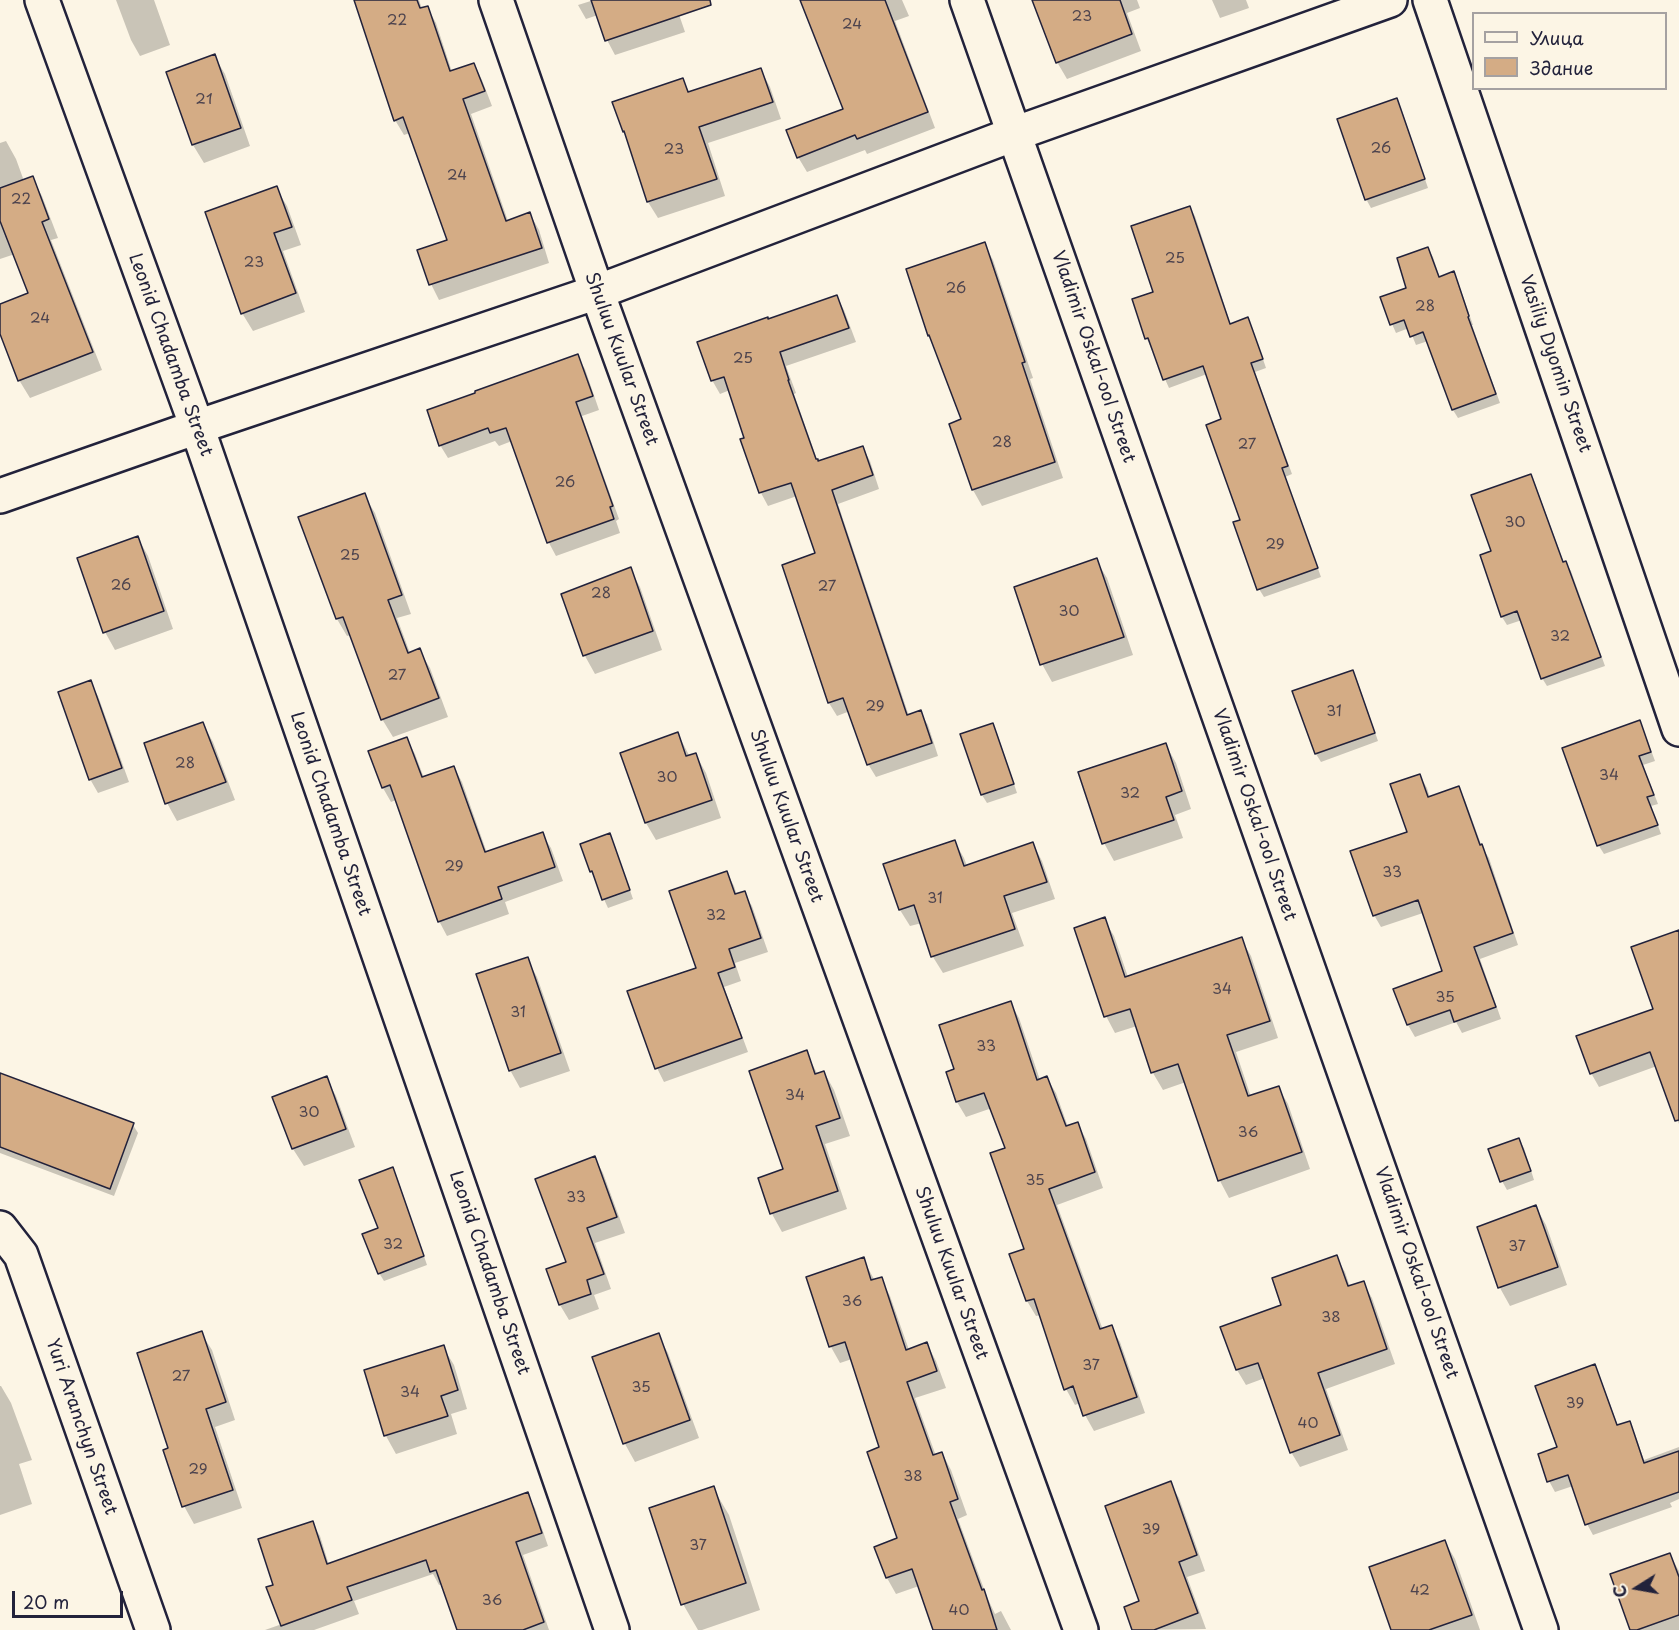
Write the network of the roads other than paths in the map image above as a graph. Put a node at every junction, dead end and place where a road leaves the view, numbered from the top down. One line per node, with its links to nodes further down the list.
1 (42, 0): 8 (street, Leonid Chadamba Street)
2 (496, 0): 7 (street, Shuluu Kuular Street)
3 (967, 0): 6 (street, Vladimir Oskal-ool Street)
4 (1390, 0): 6 (street)
5 (1430, 0): 10 (street, Vasiliy Dyomin Street)
6 (1014, 134): 7 (street); 15 (street, Vladimir Oskal-ool Street)
7 (597, 292): 8 (street); 14 (street, Shuluu Kuular Street)
8 (197, 427): 9 (street); 13 (street, Leonid Chadamba Street)
9 (0, 496)
10 (1679, 729)
11 (0, 1228): 12 (street, Yuri Aranchyn Street)
12 (153, 1630)
13 (612, 1630)
14 (1081, 1630)
15 (1541, 1630)

